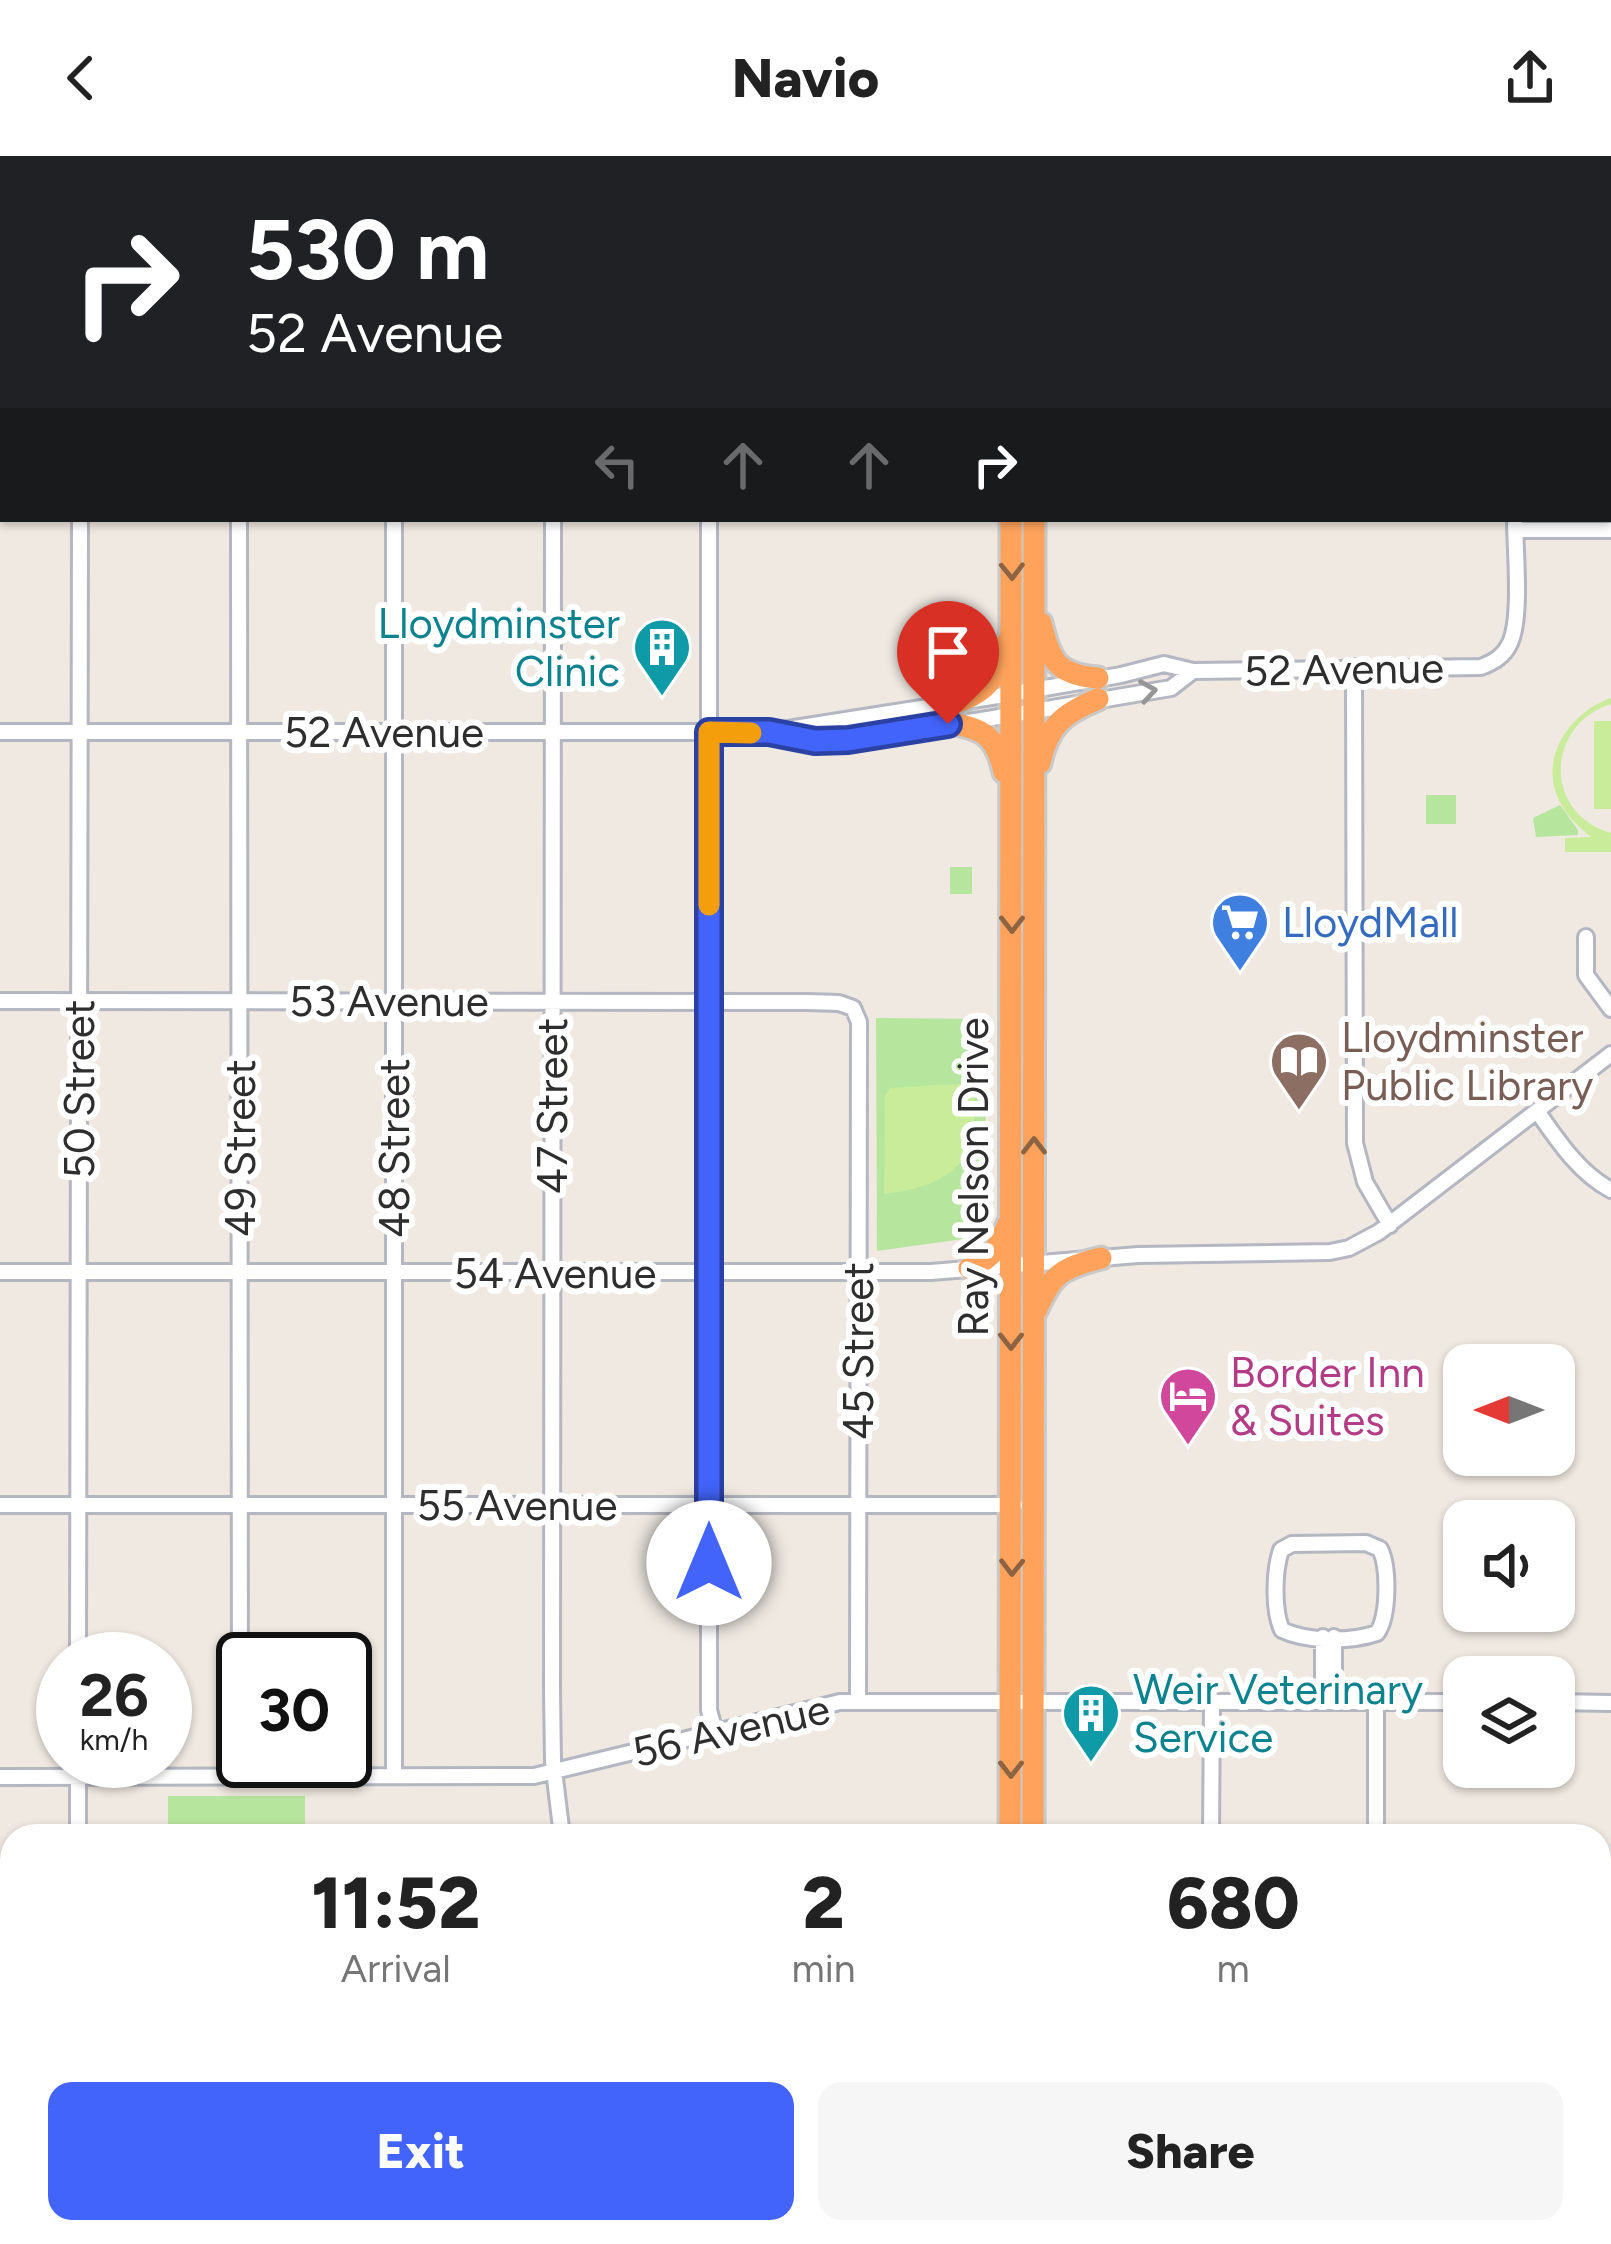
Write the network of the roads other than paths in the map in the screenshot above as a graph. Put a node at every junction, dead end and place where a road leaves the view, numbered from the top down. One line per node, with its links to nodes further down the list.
1 (80, 522): 17 (street, 50 Street)
2 (239, 522): 18 (street, 49 Street)
3 (394, 522): 21 (street, 48 Street)
4 (553, 522): 19 (street, 47 Street)
5 (709, 522): 22 (street)
6 (1011, 522): 11 (highway, Ray Nelson Drive, one-way to 11)
7 (1034, 522): 10 (highway, Ray Nelson Drive)
8 (1515, 524): 9 (street); 12 (street, 52 Avenue)
9 (1611, 530)
10 (1034, 595): 14 (highway); 15 (highway, Ray Nelson Drive)
11 (1013, 624): 15 (highway, Ray Nelson Drive); 16 (highway)
12 (1354, 667): 13 (street, 52 Avenue); 40 (street)
13 (1193, 671): 14 (street, 52 Avenue); 14 (street, 52 Avenue, one-way to 13)
14 (1098, 689): 15 (street, 52 Avenue); 23 (highway)
15 (1023, 702): 16 (street, 52 Avenue); 23 (highway, Ray Nelson Drive); 24 (highway, Ray Nelson Drive)
16 (952, 713): 22 (street, 52 Avenue); 24 (highway)
17 (80, 731): 18 (street, 52 Avenue); 20 (street, 52 Avenue); 31 (street, 50 Street)
18 (239, 731): 21 (street, 52 Avenue); 29 (street, 49 Street)
19 (552, 731): 21 (street, 52 Avenue); 22 (street, 52 Avenue); 32 (street, 47 Street)
20 (0, 732)
21 (394, 732): 30 (street, 48 Street)
22 (709, 732): 33 (street)
23 (1034, 793): 25 (highway, Ray Nelson Drive)
24 (1012, 807): 39 (highway, Ray Nelson Drive, one-way to 39)
25 (1034, 865): 26 (highway); 42 (highway, Ray Nelson Drive, one-way to 25)
26 (1047, 892)
27 (1586, 937): 35 (street)
28 (0, 1001): 31 (street, 53 Avenue)
29 (239, 1001): 30 (street, 53 Avenue); 31 (street, 53 Avenue); 46 (street, 49 Street)
30 (394, 1001): 32 (street, 53 Avenue); 47 (street, 48 Street)
31 (79, 1002): 45 (street, 50 Street)
32 (552, 1002): 33 (street, 53 Avenue); 49 (street, 47 Street)
33 (709, 1002): 34 (street, 53 Avenue); 50 (street)
34 (849, 1005): 48 (street, 45 Street)
35 (1611, 1009)
36 (1611, 1054): 37 (street)
37 (1537, 1112): 38 (street); 40 (street)
38 (1611, 1190)
39 (1010, 1218): 42 (highway, Ray Nelson Drive); 43 (highway)
40 (1390, 1225): 41 (street, 54 Avenue)
41 (1101, 1258): 42 (street, 54 Avenue); 51 (highway)
42 (1022, 1264): 43 (street, 54 Avenue); 51 (highway, Ray Nelson Drive); 58 (highway, Ray Nelson Drive, one-way to 58)
43 (969, 1268): 48 (street, 54 Avenue)
44 (0, 1272): 45 (street, 54 Avenue)
45 (79, 1272): 46 (street, 54 Avenue); 53 (street, 50 Street)
46 (240, 1272): 47 (street, 54 Avenue); 54 (street, 49 Street)
47 (394, 1272): 49 (street, 54 Avenue); 55 (street, 48 Street)
48 (859, 1272): 50 (street, 54 Avenue); 57 (street, 45 Street)
49 (552, 1273): 50 (street, 54 Avenue); 59 (street, 47 Street)
50 (709, 1273): 56 (street)
51 (1033, 1317): 58 (highway, Ray Nelson Drive)
52 (0, 1504): 53 (street, 55 Avenue)
53 (78, 1505): 54 (street, 55 Avenue); 60 (street, 50 Street)
54 (240, 1505): 55 (street, 55 Avenue); 61 (street, 49 Street)
55 (394, 1505): 59 (street, 55 Avenue); 74 (street, 48 Street)
56 (709, 1505): 57 (street, 55 Avenue); 59 (street, 55 Avenue); 71 (street)
57 (858, 1505): 58 (street, 55 Avenue); 64 (street, 45 Street)
58 (1023, 1505): 63 (highway, Ray Nelson Drive)
59 (552, 1506): 72 (street, 47 Street)
60 (78, 1632)
61 (240, 1632)
62 (1329, 1637): 62 (street); 66 (street)
63 (1022, 1701): 64 (street, 56 Avenue); 65 (street, 56 Avenue); 80 (highway, Ray Nelson Drive, one-way to 80); 81 (highway, Ray Nelson Drive)
64 (858, 1702): 71 (street, 56 Avenue)
65 (1211, 1702): 66 (street, 56 Avenue); 82 (street)
66 (1329, 1702): 67 (street, 56 Avenue)
67 (1376, 1702): 68 (street, 56 Avenue); 83 (street)
68 (1443, 1702)
69 (1575, 1702): 70 (street)
70 (1611, 1702)
71 (715, 1732): 72 (street, 56 Avenue)
72 (554, 1773): 74 (street, 56 Avenue); 79 (street, 47 Street)
73 (372, 1776): 74 (street, 56 Avenue)
74 (394, 1776)
75 (0, 1777): 76 (street, 56 Avenue)
76 (36, 1777)
77 (78, 1788): 78 (street)
78 (78, 1824)
79 (560, 1824)
80 (1011, 1824)
81 (1033, 1824)
82 (1211, 1824)
83 (1376, 1824)

